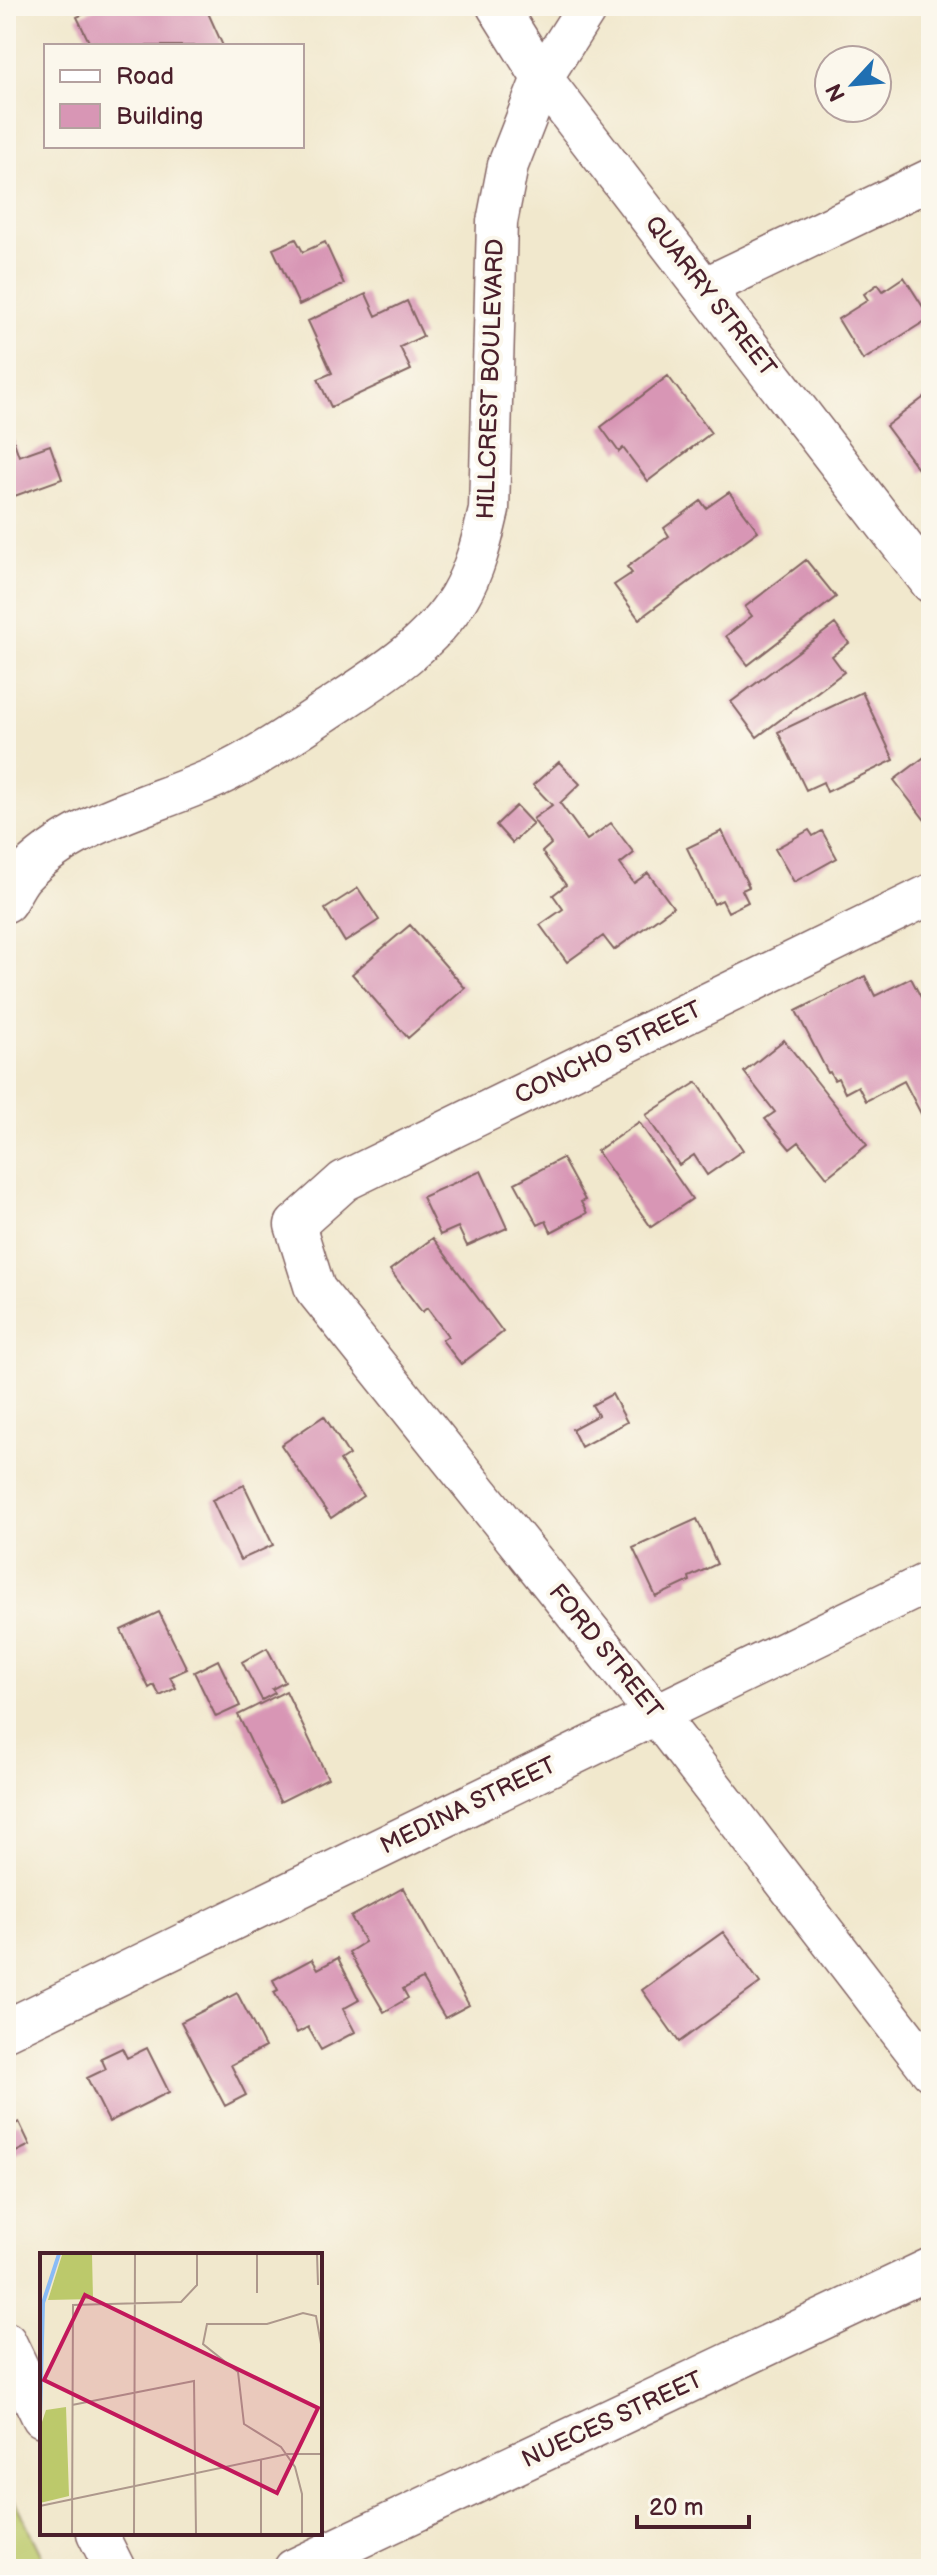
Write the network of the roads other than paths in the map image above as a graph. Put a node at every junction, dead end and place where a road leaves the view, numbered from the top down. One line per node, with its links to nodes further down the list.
1 (497, 6): 3 (street, QUARRY STREET)
2 (588, 6): 3 (street, HILLCREST BOULEVARD)
3 (542, 78): 5 (street, QUARRY STREET); 8 (street, HILLCREST BOULEVARD)
4 (931, 179): 5 (street)
5 (704, 288): 6 (street, QUARRY STREET)
6 (931, 583)
7 (931, 894): 9 (street, CONCHO STREET)
8 (6, 902)
9 (295, 1225): 11 (street, FORD STREET)
10 (931, 1581): 11 (street, MEDINA STREET)
11 (656, 1714): 12 (street, MEDINA STREET); 13 (street, FORD STREET)
12 (6, 2030)
13 (931, 2071)
14 (931, 2268): 19 (street, NUECES STREET)
15 (6, 2342): 16 (street)
16 (40, 2413)
17 (98, 2535): 18 (street)
18 (115, 2569)
19 (294, 2569)

